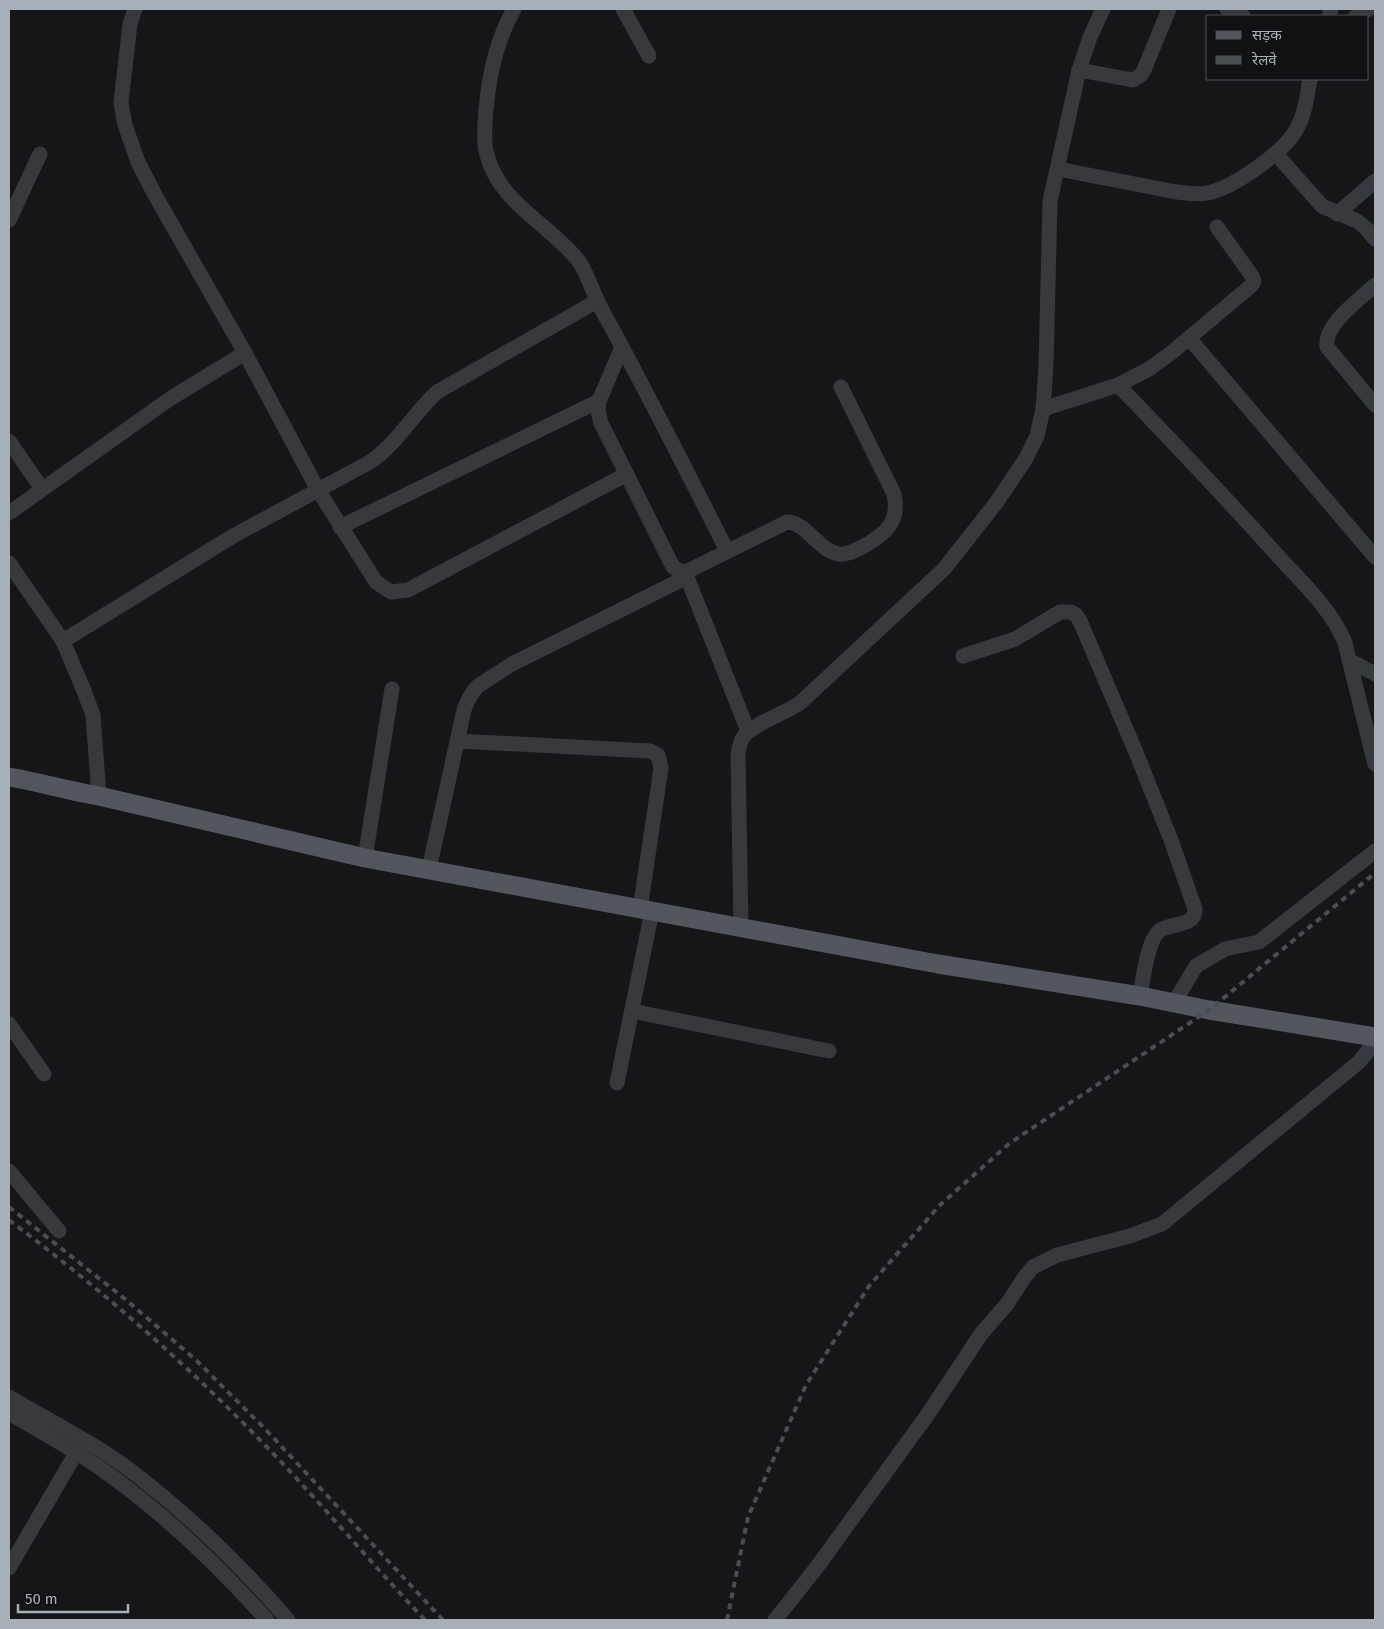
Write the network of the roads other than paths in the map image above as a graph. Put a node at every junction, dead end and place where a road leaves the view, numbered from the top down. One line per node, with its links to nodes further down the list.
1 (135, 9): 25 (street)
2 (514, 9): 22 (street)
3 (623, 9): 10 (street)
4 (1103, 9): 11 (street)
5 (1169, 9): 11 (street)
6 (1227, 9): 8 (street)
7 (1369, 9): 9 (street)
8 (1242, 15)
9 (1358, 15)
10 (649, 56)
11 (1079, 70): 15 (street)
12 (1310, 80): 14 (street)
13 (40, 154): 18 (street)
14 (1276, 154): 15 (street); 17 (street)
15 (1058, 170): 30 (street)
16 (1375, 181): 17 (street)
17 (1337, 214): 20 (street)
18 (9, 220)
19 (1217, 227): 23 (street)
20 (1375, 239)
21 (1375, 285): 29 (street)
22 (597, 301): 24 (street); 34 (street)
23 (1189, 338): 26 (street); 38 (street)
24 (622, 347): 28 (street); 37 (street)
25 (245, 353): 33 (street); 34 (street)
26 (1118, 385): 30 (street); 43 (street)
27 (841, 387): 37 (street)
28 (599, 401): 32 (street); 36 (street)
29 (1375, 405)
30 (1043, 410): 46 (street)
31 (9, 442): 33 (street)
32 (627, 474): 36 (street); 40 (street)
33 (42, 489): 35 (street)
34 (318, 490): 36 (street); 41 (street)
35 (9, 512)
36 (340, 527)
37 (727, 552): 40 (street)
38 (1375, 557)
39 (9, 563): 41 (street)
40 (686, 574): 46 (street); 47 (street)
41 (63, 641): 52 (street)
42 (963, 656): 58 (street)
43 (1349, 660): 44 (street); 48 (street)
44 (1374, 670)
45 (392, 689): 54 (street)
46 (748, 731): 57 (street)
47 (458, 741): 55 (street); 56 (street)
48 (1375, 764)
49 (9, 777): 51 (main road)
50 (9, 788): 51 (main road)
51 (65, 790): 52 (main road)
52 (99, 796): 54 (main road)
53 (1375, 851): 59 (street)
54 (365, 858): 55 (main road)
55 (429, 869): 56 (main road)
56 (646, 910): 57 (main road); 60 (street)
57 (741, 928): 58 (main road)
58 (1140, 996): 59 (main road)
59 (1174, 1003): 62 (main road)
60 (632, 1011): 64 (street); 66 (street)
61 (9, 1024): 65 (street)
62 (1375, 1037)
63 (1375, 1042): 75 (street)
64 (828, 1051)
65 (44, 1074)
66 (617, 1083)
67 (9, 1171): 68 (street)
68 (59, 1231)
69 (9, 1397): 74 (street)
70 (9, 1413): 71 (street)
71 (76, 1453): 72 (street); 73 (street)
72 (9, 1568)
73 (267, 1620)
74 (288, 1620)
75 (775, 1620)

